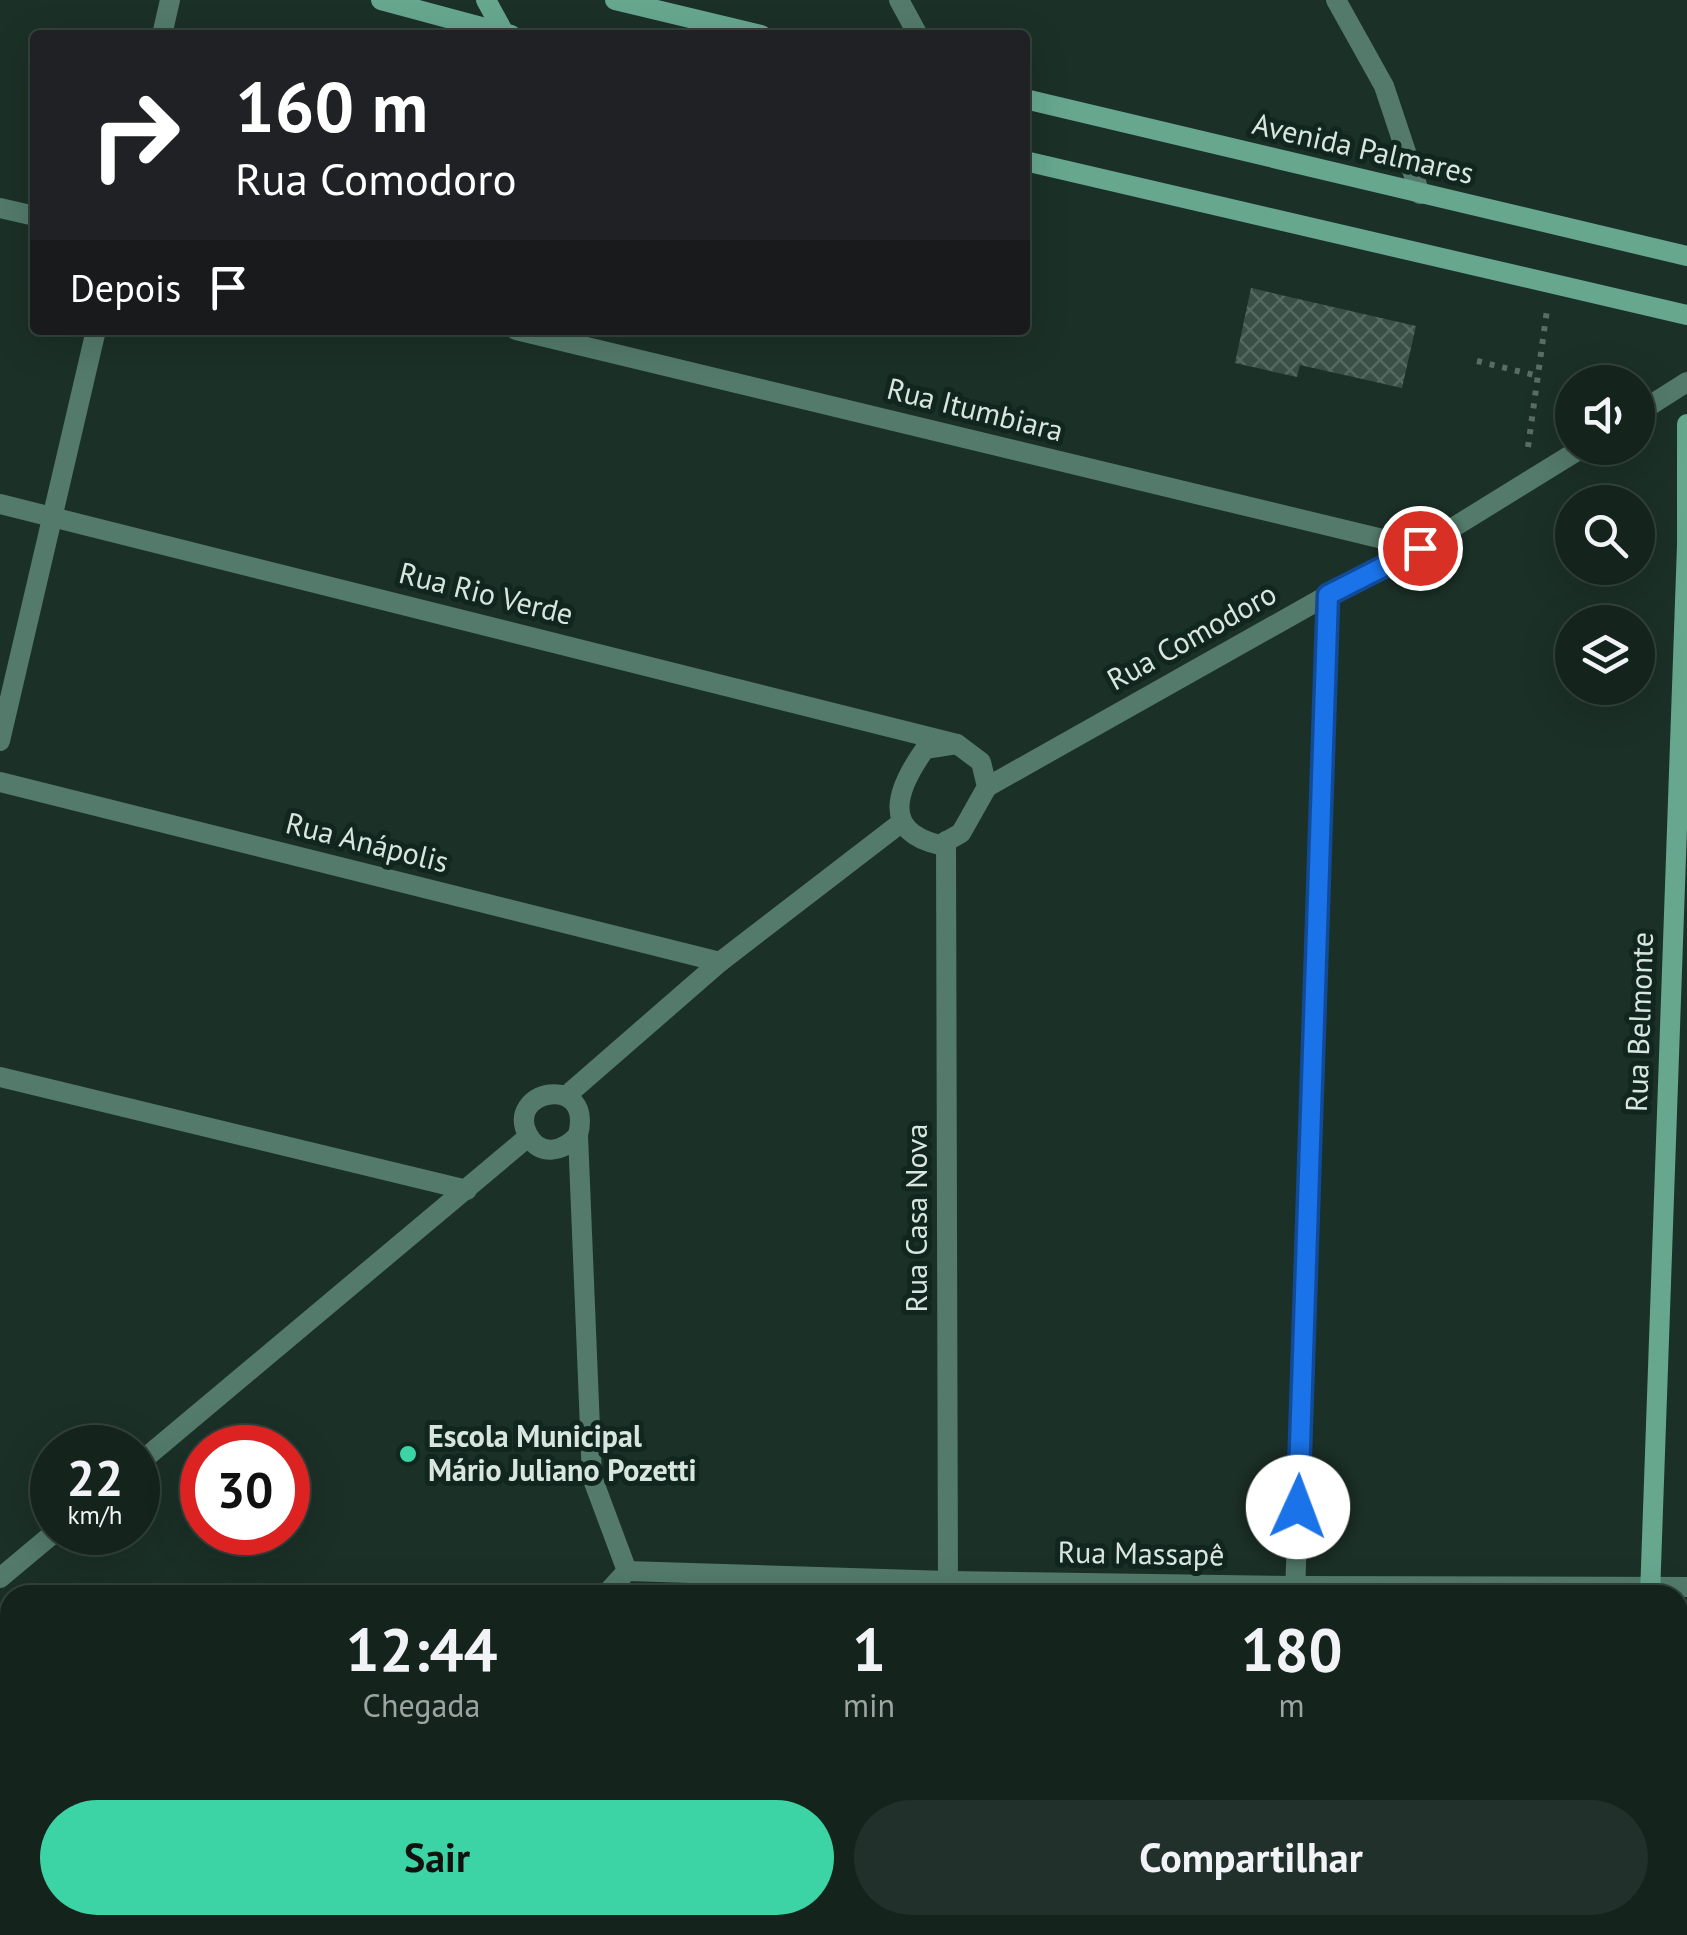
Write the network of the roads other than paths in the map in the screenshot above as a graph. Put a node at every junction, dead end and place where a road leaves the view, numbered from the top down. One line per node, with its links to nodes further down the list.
1 (170, 0): 7 (street)
2 (381, 0): 8 (main road)
3 (486, 0): 9 (main road)
4 (616, 0): 10 (main road)
5 (899, 0): 11 (street)
6 (1336, 0): 14 (street)
7 (163, 30)
8 (492, 30)
9 (505, 30)
10 (740, 30)
11 (915, 30)
12 (1030, 99): 14 (main road, Avenida Palmares)
13 (1030, 162): 18 (main road)
14 (1420, 194): 17 (main road, Avenida Palmares)
15 (0, 208): 16 (street)
16 (30, 215)
17 (1687, 256)
18 (1687, 315)
19 (95, 335): 27 (street)
20 (537, 335): 28 (street, Rua Itumbiara)
21 (1687, 382): 22 (street)
22 (1655, 402)
23 (1687, 424): 24 (main road, Rua Belmonte)
24 (1686, 448): 50 (main road, Rua Belmonte)
25 (1555, 465): 28 (street, Rua Comodoro)
26 (0, 504): 27 (street, Rua Rio Verde)
27 (54, 516): 30 (street); 31 (street, Rua Rio Verde)
28 (1420, 548): 29 (street, Rua Comodoro)
29 (1328, 595): 33 (street, Rua Comodoro); 49 (street)
30 (0, 740)
31 (957, 744): 33 (street); 34 (street)
32 (0, 782): 36 (street, Rua Anápolis)
33 (987, 787): 35 (street)
34 (902, 822): 35 (street); 36 (street)
35 (946, 841): 48 (street, Rua Casa Nova)
36 (720, 962): 38 (street)
37 (0, 1077): 41 (street)
38 (566, 1096): 39 (street); 40 (street)
39 (578, 1135): 40 (street); 44 (street)
40 (528, 1137): 41 (street)
41 (467, 1190): 42 (street)
42 (160, 1446)
43 (30, 1553): 45 (street)
44 (627, 1571): 46 (street); 47 (street, Rua Massapê)
45 (0, 1578)
46 (614, 1585)
47 (891, 1585)
48 (948, 1585)
49 (1295, 1585)
50 (1650, 1585)

